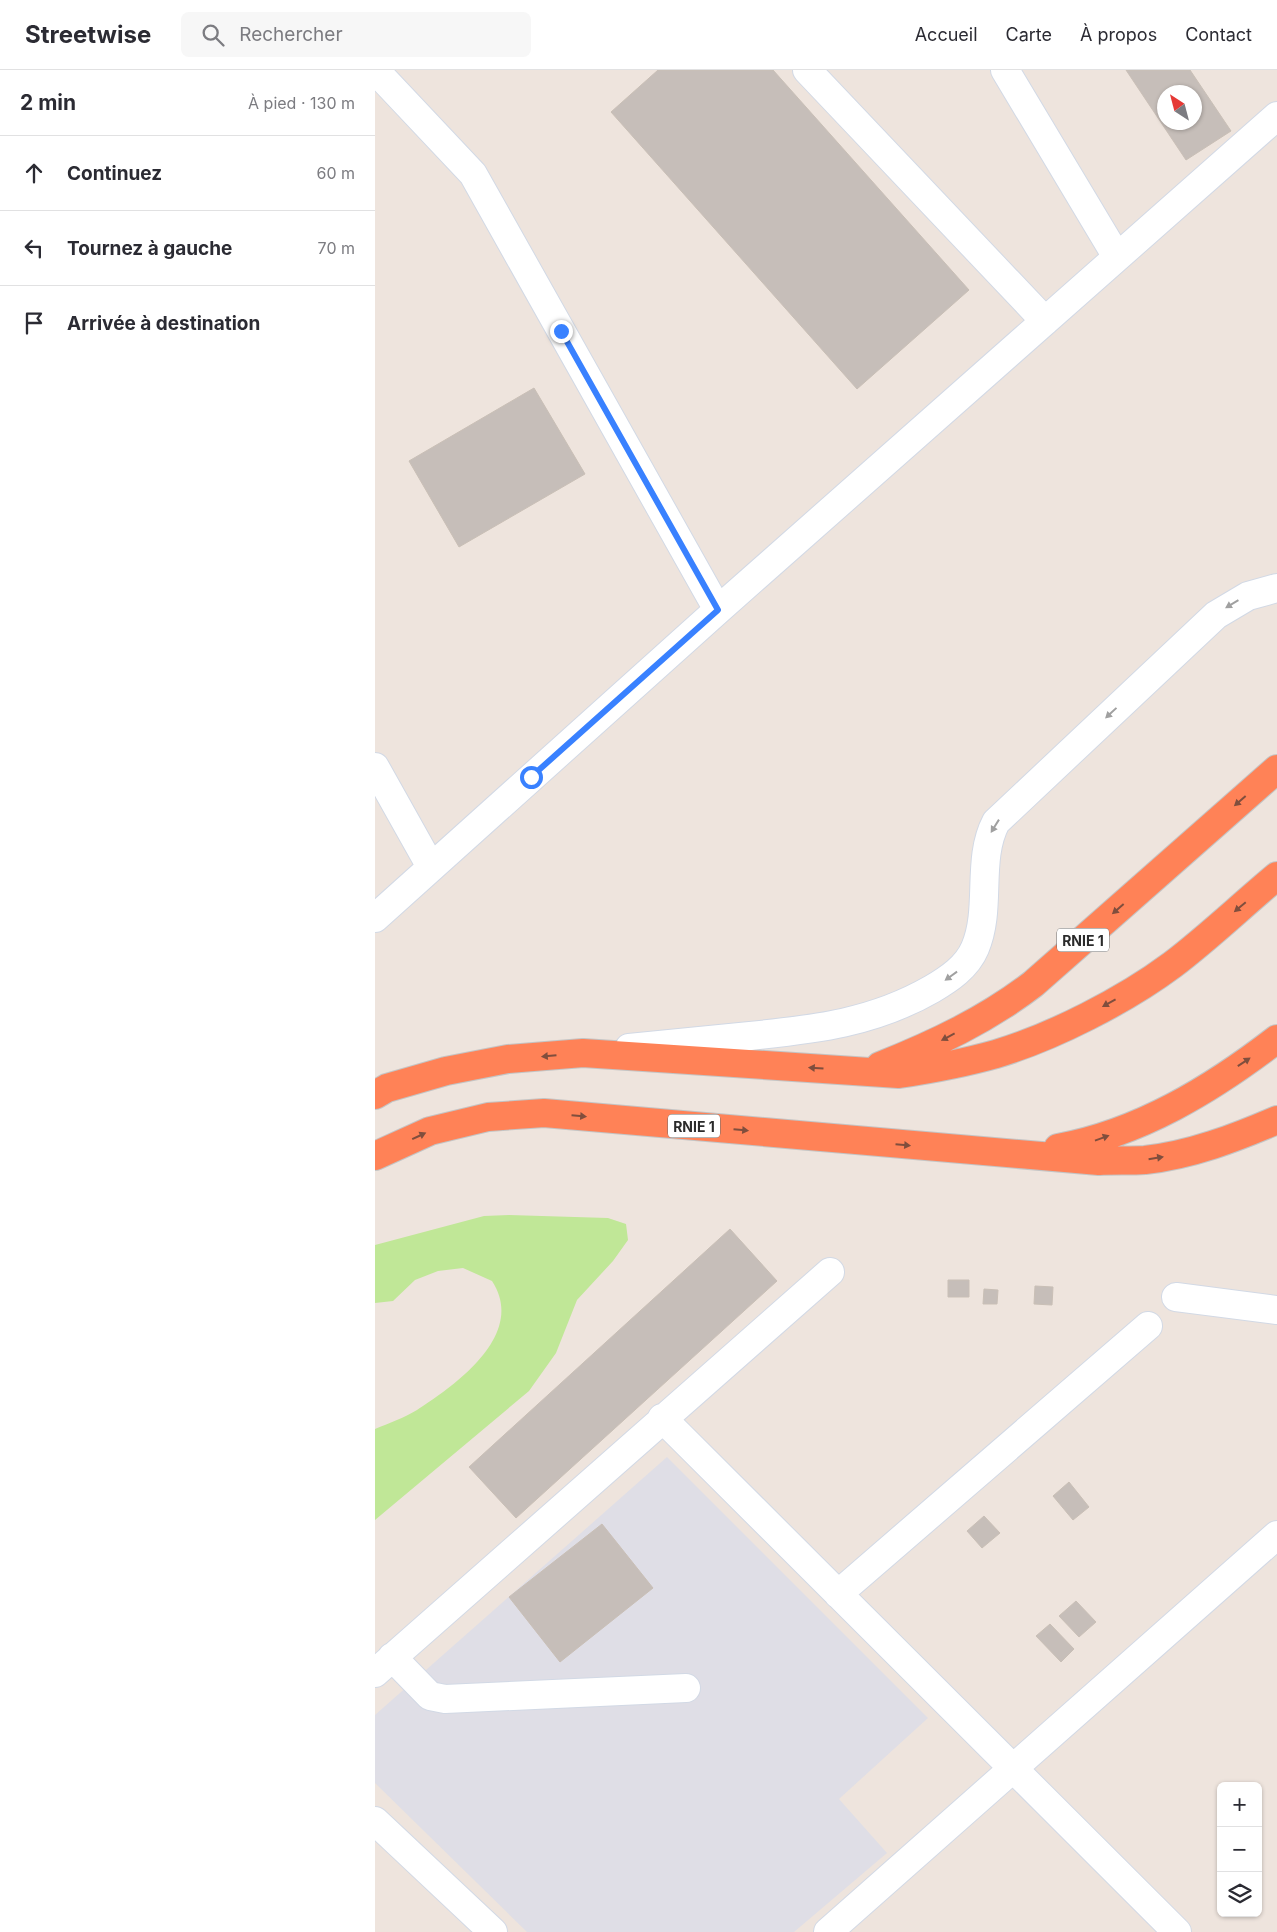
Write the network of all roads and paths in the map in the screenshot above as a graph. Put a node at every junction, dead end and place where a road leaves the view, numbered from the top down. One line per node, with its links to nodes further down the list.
1 (375, 70): 8 (street)
2 (807, 70): 6 (street)
3 (1005, 70): 5 (street)
4 (1277, 116): 5 (street)
5 (1117, 257): 6 (street)
6 (1045, 321): 8 (street)
7 (1277, 588): 15 (street, one-way to 15)
8 (718, 610): 11 (street)
9 (375, 767): 11 (street)
10 (1277, 769): 16 (highway, RNIE 1, one-way to 16)
11 (431, 867): 13 (street)
12 (1277, 876): 16 (highway, RNIE 1, one-way to 16)
13 (375, 918)
14 (1277, 1039): 20 (highway, RNIE 1, one-way to 14)
15 (583, 1053): 16 (highway, RNIE 1, one-way to 15); 17 (highway, RNIE 1, one-way to 17)
16 (864, 1072)
17 (375, 1095)
18 (1277, 1120): 20 (highway, RNIE 1, one-way to 18)
19 (375, 1156): 20 (highway, RNIE 1, one-way to 20)
20 (1020, 1156)
21 (830, 1272): 25 (street)
22 (1176, 1297): 23 (street)
23 (1277, 1310)
24 (1148, 1326): 27 (street)
25 (662, 1418): 27 (street); 28 (street)
26 (1277, 1535): 30 (street)
27 (838, 1594): 30 (street)
28 (384, 1665): 29 (street)
29 (686, 1688)
30 (1014, 1770): 33 (street); 34 (street)
31 (375, 1822): 32 (street)
32 (493, 1932)
33 (828, 1932)
34 (1177, 1932)

